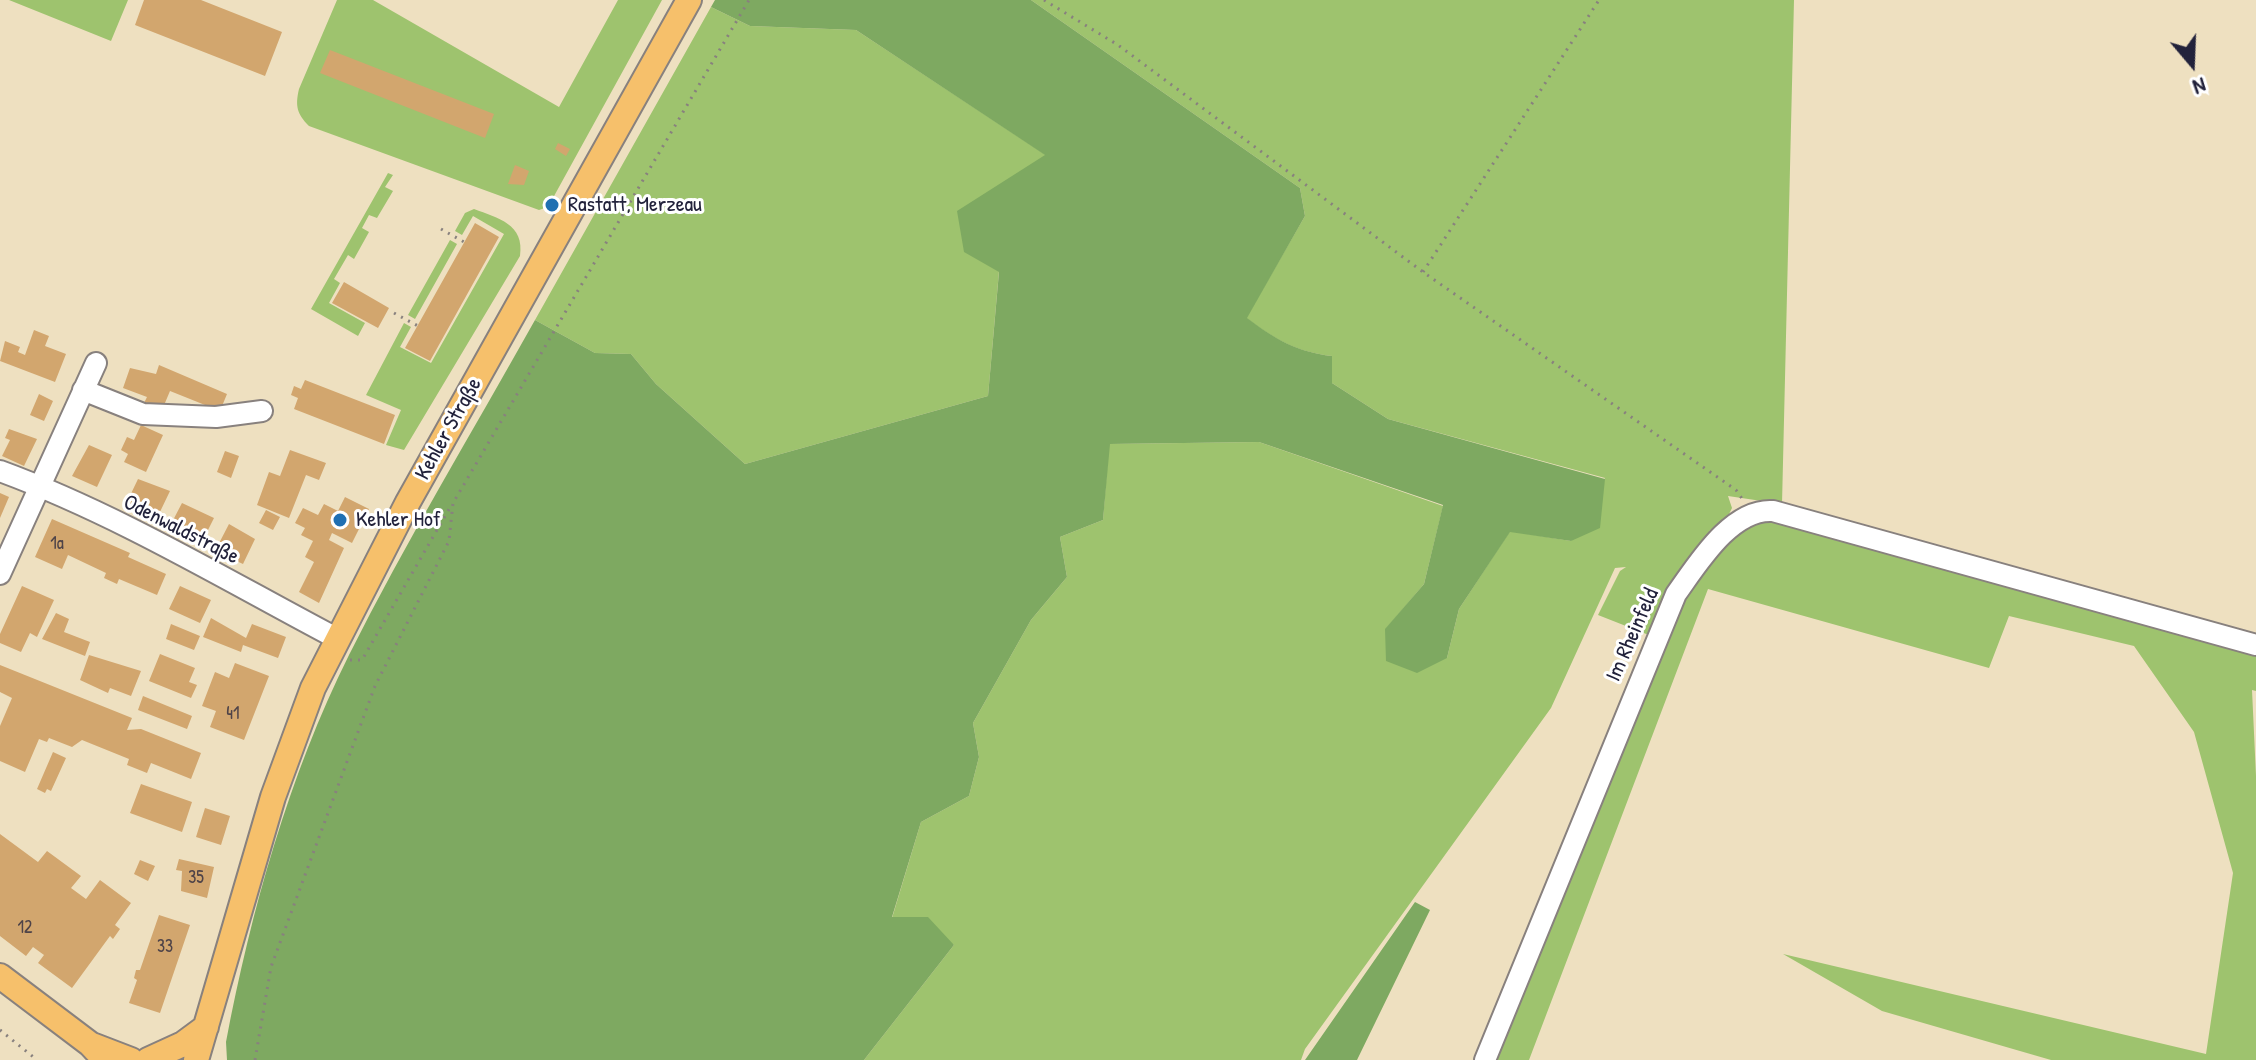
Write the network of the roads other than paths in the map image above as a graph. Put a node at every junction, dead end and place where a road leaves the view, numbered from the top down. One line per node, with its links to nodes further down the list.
1 (689, 0): 9 (main road, Kehler Straße)
2 (96, 363): 3 (street)
3 (83, 390): 4 (street); 6 (street)
4 (262, 411)
5 (0, 471): 6 (street, Odenwaldstraße)
6 (40, 486): 7 (street); 9 (street, Odenwaldstraße)
7 (0, 574)
8 (2256, 645): 15 (street, Im Rheinfeld)
9 (339, 649): 11 (main road, Kehler Straße)
10 (0, 976): 12 (main road)
11 (203, 1047): 14 (main road)
12 (97, 1052): 13 (main road)
13 (131, 1060)
14 (148, 1060)
15 (1485, 1060)

